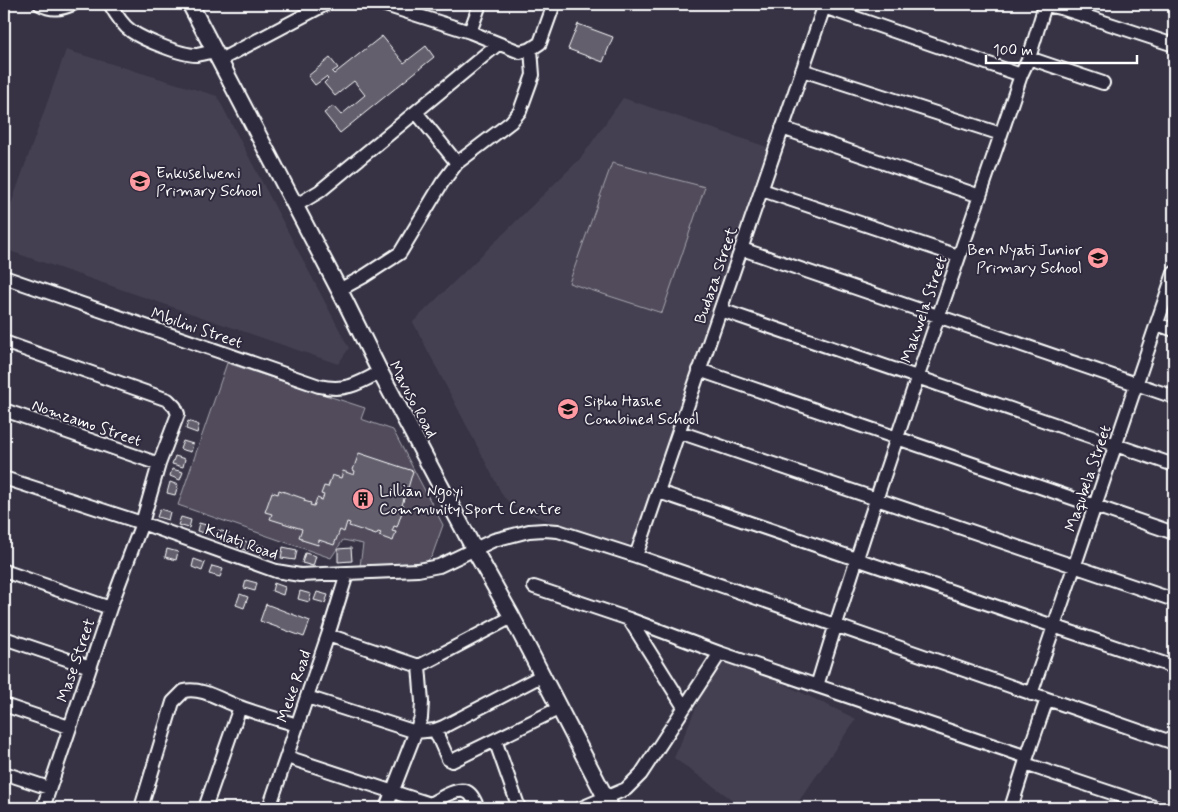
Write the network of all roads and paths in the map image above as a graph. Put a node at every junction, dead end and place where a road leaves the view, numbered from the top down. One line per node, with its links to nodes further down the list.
1 (40, 4): 2 (street)
2 (73, 4)
3 (110, 4): 17 (street)
4 (190, 4): 17 (street, Mavuso Road)
5 (326, 4): 17 (street)
6 (382, 4): 12 (street)
7 (480, 4): 13 (street)
8 (554, 4): 15 (street)
9 (1044, 4): 11 (street); 18 (street, Makwela Street)
10 (825, 6): 19 (street, Budaza Street); 20 (street)
11 (1065, 6): 16 (street)
12 (412, 8): 13 (street)
13 (470, 32): 14 (street)
14 (498, 44): 15 (street); 22 (street)
15 (536, 46): 25 (street)
16 (1174, 46)
17 (218, 55): 28 (street, Mavuso Road)
18 (1029, 58): 20 (street, Makwela Street); 21 (street)
19 (802, 70): 23 (street, Budaza Street); 24 (street)
20 (1021, 75): 24 (street, Makwela Street)
21 (1103, 83)
22 (416, 112): 25 (street); 28 (street)
23 (782, 128): 26 (street, Budaza Street); 27 (street)
24 (1001, 134): 27 (street, Makwela Street)
25 (457, 163): 33 (street)
26 (762, 190): 29 (street, Budaza Street); 30 (street)
27 (980, 196): 30 (street, Makwela Street)
28 (295, 206): 33 (street, Mavuso Road)
29 (742, 249): 34 (street, Budaza Street); 35 (street)
30 (958, 256): 35 (street, Makwela Street)
31 (1174, 273): 36 (street, Maqubela Street)
32 (4, 277): 40 (street, Mbilini Street)
33 (339, 290): 40 (street, Mavuso Road)
34 (721, 310): 39 (street, Budaza Street); 41 (street)
35 (938, 317): 41 (street, Makwela Street); 42 (street)
36 (1157, 324): 37 (street); 42 (street, Maqubela Street)
37 (1174, 330)
38 (4, 342): 48 (street, Mase Street)
39 (699, 370): 45 (street, Budaza Street); 46 (street)
40 (380, 372): 56 (street, Mavuso Road)
41 (917, 376): 46 (street, Makwela Street); 47 (street)
42 (1136, 384): 43 (street); 47 (street, Maqubela Street)
43 (1174, 397)
44 (4, 410): 48 (street, Nomzamo Street)
45 (679, 432): 51 (street, Budaza Street); 52 (street)
46 (896, 437): 52 (street, Makwela Street); 53 (street)
47 (1116, 445): 49 (street); 53 (street, Maqubela Street)
48 (159, 464): 54 (street, Mase Street)
49 (1174, 465)
50 (4, 478): 54 (street, Kulati Road)
51 (659, 492): 57 (street, Budaza Street); 58 (street)
52 (877, 498): 58 (street, Makwela Street); 59 (street)
53 (1095, 506): 55 (street); 59 (street, Maqubela Street)
54 (142, 523): 61 (street, Kulati Road); 64 (street, Mase Street)
55 (1174, 533)
56 (474, 549): 57 (street, Kulati Road); 61 (street, Kulati Road); 65 (street, Mavuso Road)
57 (636, 556): 67 (street, Kulati Road)
58 (856, 559): 67 (street, Makwela Street); 68 (street)
59 (1074, 566): 63 (street); 68 (street, Maqubela Street)
60 (4, 571): 64 (street)
61 (347, 574): 69 (street, Meke Road)
62 (534, 587): 66 (street)
63 (1174, 600)
64 (110, 608): 73 (street, Mase Street)
65 (512, 617): 72 (street); 75 (street, Mavuso Road)
66 (629, 619): 71 (street); 81 (street)
67 (835, 625): 76 (street, Makwela Street); 77 (street, Kulati Road)
68 (1054, 626): 74 (street); 77 (street, Maqubela Street)
69 (328, 635): 72 (street); 78 (street, Meke Road)
70 (4, 638): 73 (street)
71 (720, 653): 76 (street); 81 (street)
72 (419, 666): 87 (street)
73 (90, 667): 85 (street, Mase Street)
74 (1174, 667)
75 (542, 675): 83 (street, Mavuso Road); 86 (street)
76 (817, 686): 91 (street)
77 (1032, 694): 79 (street, Kulati Road)
78 (307, 697): 84 (street, Meke Road); 87 (street)
79 (1047, 700): 89 (street, Kulati Road); 91 (street)
80 (4, 705): 85 (street)
81 (684, 707): 95 (street)
82 (240, 708): 84 (street); 98 (street); 99 (street)
83 (560, 708): 88 (street); 95 (street, Mavuso Road)
84 (297, 725): 90 (street, Meke Road)
85 (69, 727): 93 (street, Mase Street)
86 (435, 730): 87 (street); 88 (street)
87 (416, 732): 94 (street)
88 (495, 740): 103 (street)
89 (1174, 743)
90 (287, 757): 94 (street); 100 (street, Meke Road)
91 (1026, 760): 105 (street); 106 (street)
92 (4, 773): 93 (street)
93 (49, 788): 97 (street, Mase Street)
94 (391, 792): 96 (street); 101 (street)
95 (608, 803): 104 (street)
96 (431, 806): 102 (street)
97 (43, 808)
98 (141, 808)
99 (205, 808)
100 (269, 808)
101 (386, 808)
102 (478, 808)
103 (519, 808)
104 (581, 808)
105 (1011, 808)
106 (1157, 808)

